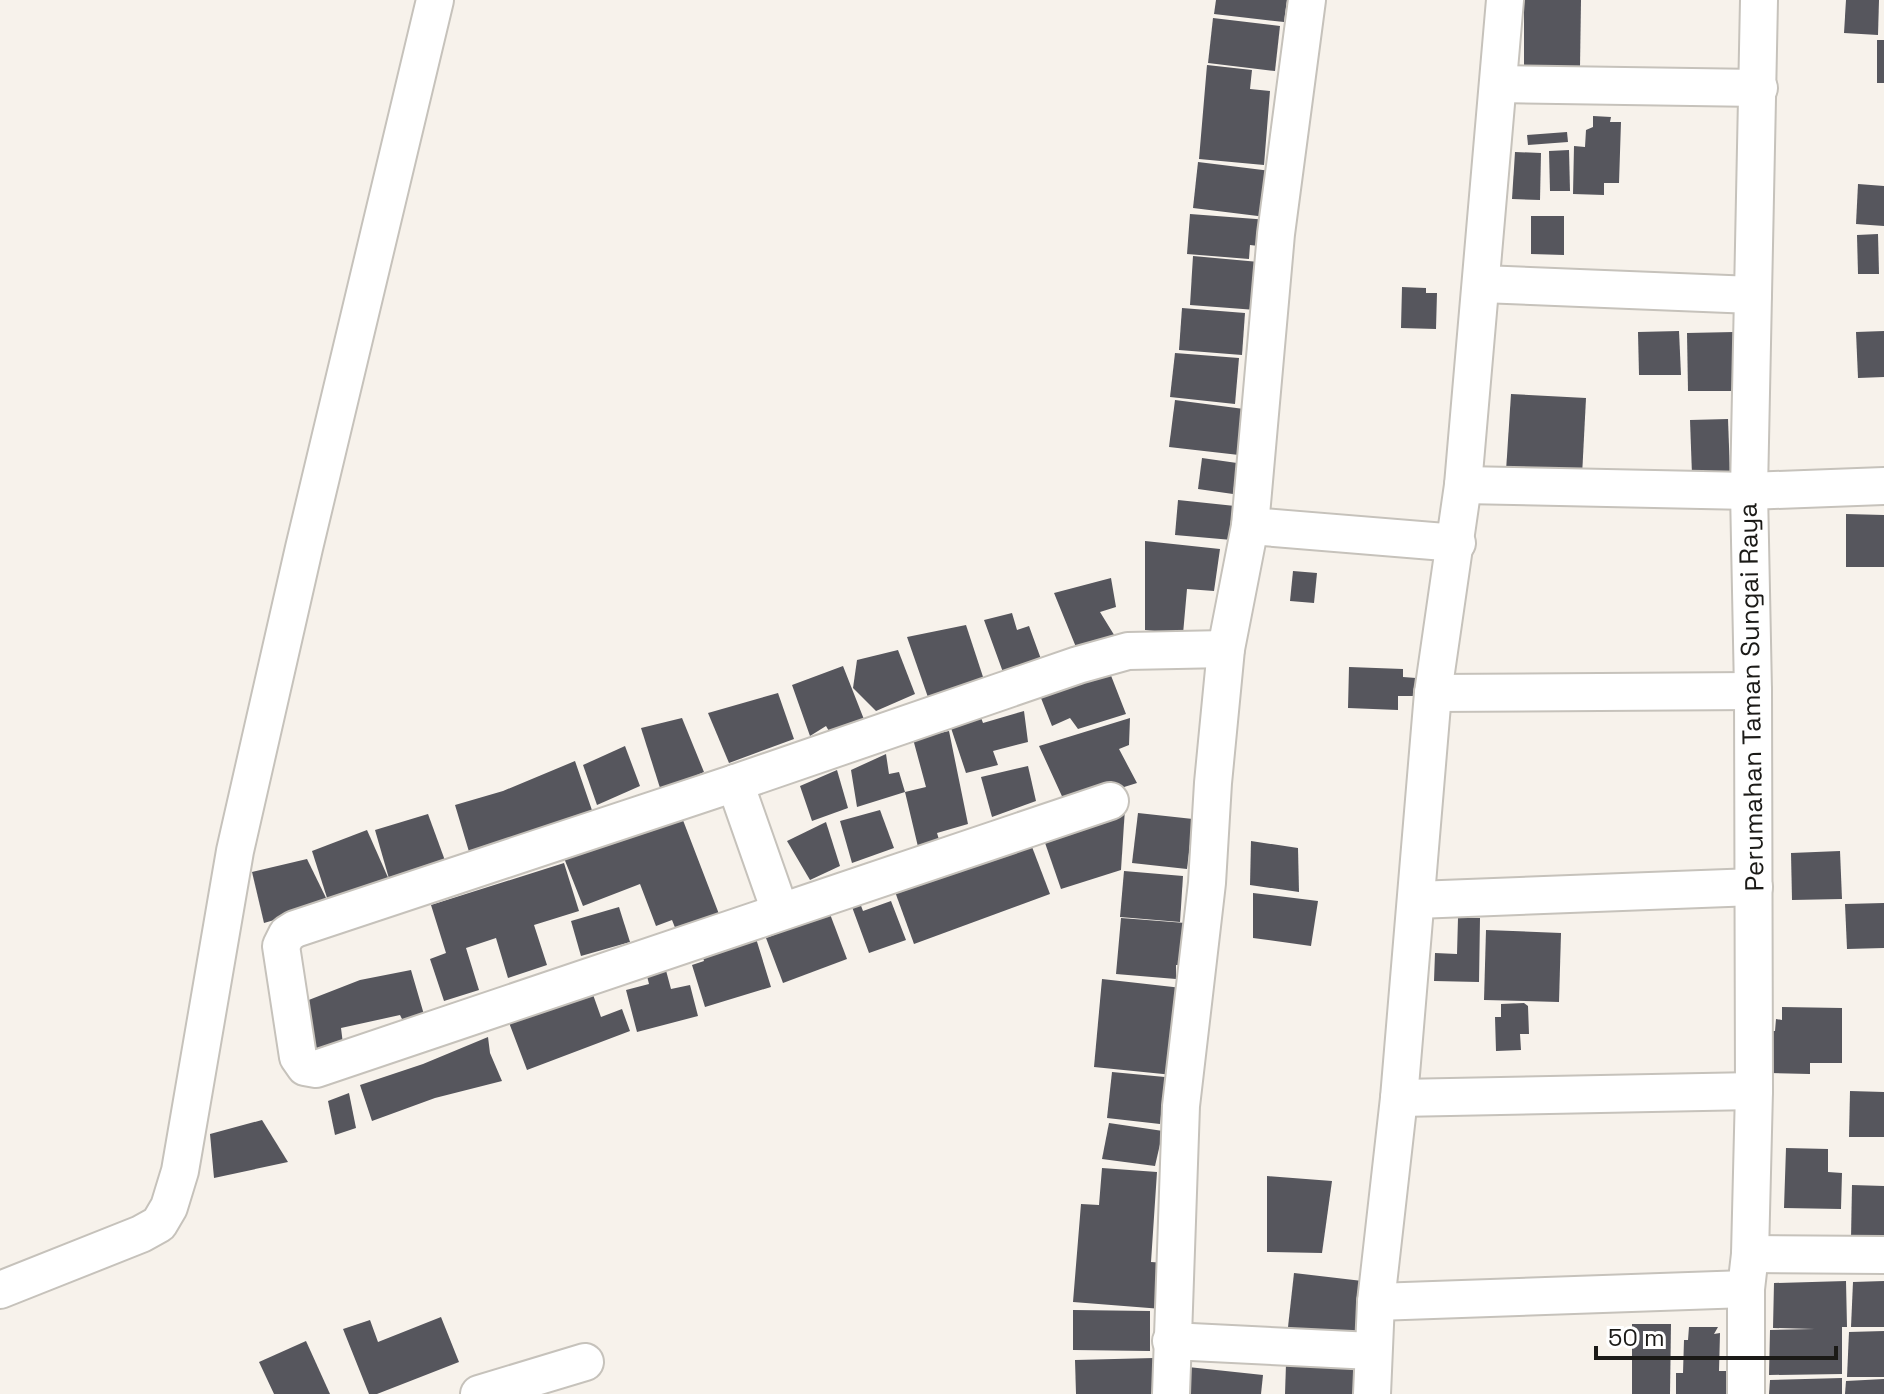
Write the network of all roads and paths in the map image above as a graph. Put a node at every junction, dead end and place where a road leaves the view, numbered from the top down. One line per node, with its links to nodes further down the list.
1 (435, 0): 26 (street)
2 (1307, 0): 12 (street)
3 (1505, 0): 5 (street)
4 (1759, 0): 6 (street, Perumahan Taman Sungai Raya)
5 (1499, 84): 6 (street); 7 (street)
6 (1759, 88): 8 (street, Perumahan Taman Sungai Raya)
7 (1482, 284): 8 (street); 9 (street)
8 (1753, 295): 11 (street, Perumahan Taman Sungai Raya)
9 (1463, 485): 11 (street); 13 (street)
10 (1884, 486): 11 (street)
11 (1749, 491): 15 (street, Perumahan Taman Sungai Raya)
12 (1250, 526): 13 (street); 14 (street)
13 (1457, 543): 16 (street)
14 (1226, 649): 17 (street); 28 (street)
15 (1753, 691): 16 (street); 19 (street, Perumahan Taman Sungai Raya)
16 (1433, 693): 20 (street)
17 (735, 783): 21 (street); 21 (street)
18 (1110, 801): 21 (street)
19 (1754, 887): 20 (street); 22 (street, Perumahan Taman Sungai Raya)
20 (1416, 900): 23 (street)
21 (780, 911)
22 (1754, 1091): 23 (street); 25 (street, Perumahan Taman Sungai Raya)
23 (1399, 1098): 27 (street)
24 (1884, 1255): 25 (street)
25 (1748, 1272): 27 (street); 34 (street, Perumahan Taman Sungai Raya)
26 (0, 1290)
27 (1376, 1302): 29 (street)
28 (1171, 1341): 29 (street); 32 (street)
29 (1372, 1351): 33 (street)
30 (585, 1362): 31 (street)
31 (479, 1394)
32 (1171, 1394)
33 (1372, 1394)
34 (1746, 1394)

